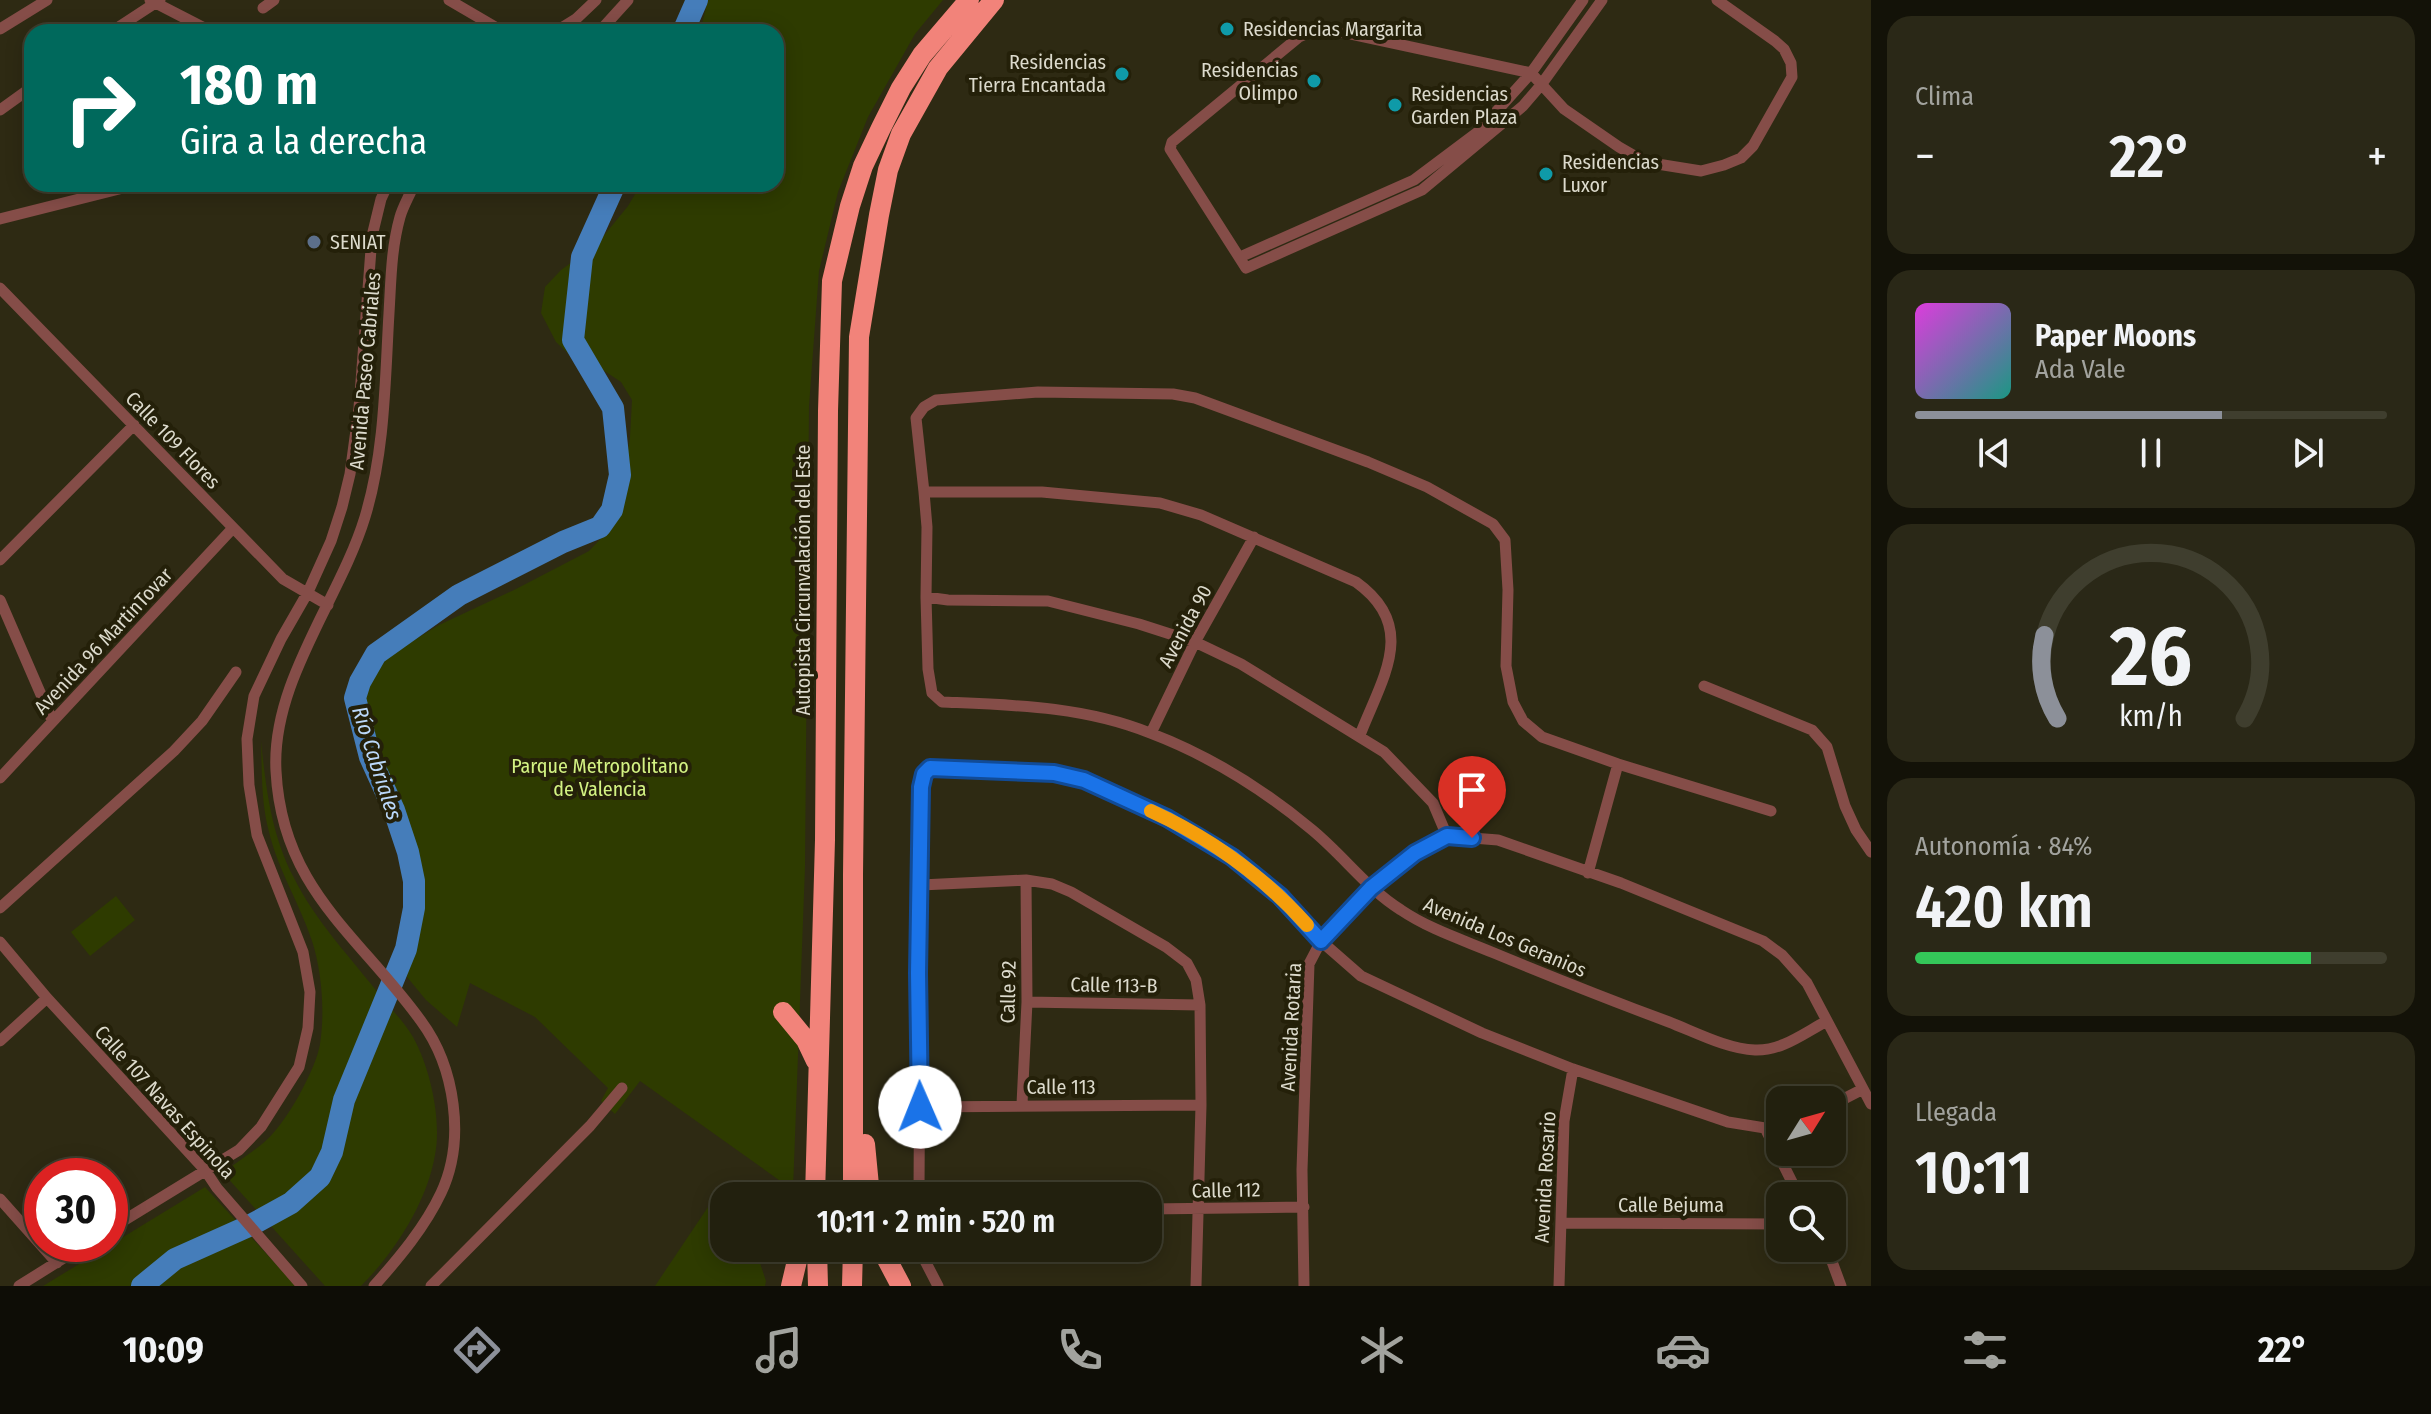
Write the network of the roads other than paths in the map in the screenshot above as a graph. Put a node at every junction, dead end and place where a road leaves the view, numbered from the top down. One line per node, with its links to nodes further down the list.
1 (47, 0): 18 (street)
2 (274, 0): 12 (street)
3 (449, 0): 15 (street)
4 (596, 0): 16 (street)
5 (628, 0): 17 (street)
6 (969, 0): 56 (highway, Autopista Circunvalación del Este)
7 (994, 0): 62 (highway)
8 (1583, 0): 19 (street)
9 (1602, 0): 20 (street)
10 (1717, 0): 20 (street)
11 (155, 1): 13 (street); 14 (street)
12 (263, 8)
13 (122, 24)
14 (197, 24)
15 (490, 24)
16 (568, 24)
17 (606, 24)
18 (0, 29)
19 (1531, 73): 20 (street); 27 (street); 27 (street)
20 (1541, 85): 27 (street)
21 (24, 93): 22 (street)
22 (0, 110)
23 (107, 192): 26 (street)
24 (384, 192): 34 (street, Avenida Paseo Cabriales)
25 (410, 192): 37 (street, Avenida Paseo Cabriales)
26 (0, 219)
27 (1243, 262)
28 (0, 288): 29 (street, Calle 109 Flores)
29 (134, 425): 31 (street, Calle 109 Flores); 33 (street)
30 (924, 492): 32 (street); 35 (street); 44 (street)
31 (233, 528): 34 (street, Calle 109 Flores); 41 (street, Avenida 96 MartinTovar)
32 (1254, 537): 38 (street, Avenida 90); 43 (street)
33 (0, 560)
34 (308, 592): 37 (street, Calle 109 Flores); 73 (street, Avenida Paseo Cabriales)
35 (926, 597): 38 (street); 42 (street, Avenida Los Geranios)
36 (0, 600): 41 (street)
37 (328, 605): 95 (street, Avenida Paseo Cabriales)
38 (1195, 642): 42 (street, Avenida 90); 43 (street)
39 (236, 672): 53 (street)
40 (1704, 686): 48 (street)
41 (52, 720): 45 (street, Avenida 96 MartinTovar)
42 (1151, 733): 52 (street, Avenida Los Geranios)
43 (1360, 735): 47 (street)
44 (1618, 764): 46 (street); 49 (street)
45 (0, 778)
46 (1771, 811)
47 (1447, 836): 49 (street); 52 (street, Avenida Rotaria)
48 (1871, 852)
49 (1588, 873): 60 (street)
50 (1026, 880): 51 (street); 58 (street, Calle 92); 59 (street)
51 (921, 885): 54 (street); 71 (street)
52 (1371, 888): 54 (street, Avenida Rotaria); 60 (street, Avenida Los Geranios)
53 (0, 908)
54 (1321, 941): 64 (street); 80 (street, Avenida Rotaria)
55 (0, 942): 57 (street, Calle 107 Navas Espinola)
56 (821, 997): 63 (highway, Autopista Circunvalación del Este); 63 (highway)
57 (47, 998): 61 (street); 73 (street, Calle 107 Navas Espinola)
58 (1027, 1002): 59 (street, Calle 113-B); 68 (street, Calle 92)
59 (1200, 1005): 70 (street)
60 (1827, 1021): 66 (street)
61 (0, 1041)
62 (855, 1052): 75 (highway); 76 (highway)
63 (819, 1065): 74 (highway, Autopista Circunvalación del Este)
64 (1573, 1069): 72 (street); 84 (street, Avenida Rosario)
65 (622, 1088): 96 (street)
66 (1863, 1089): 67 (street); 69 (street)
67 (1846, 1098)
68 (1022, 1104): 70 (street, Calle 113); 71 (street, Calle 113)
69 (1871, 1104)
70 (1201, 1105): 82 (street)
71 (920, 1107): 77 (street)
72 (1765, 1128): 78 (street)
73 (205, 1170): 83 (street, Avenida Paseo Cabriales); 94 (street, Calle 107 Navas Espinola)
74 (815, 1182)
75 (853, 1182)
76 (869, 1182)
77 (919, 1182)
78 (1792, 1182)
79 (0, 1199): 92 (street)
80 (1304, 1207): 82 (street, Calle 112); 103 (street, Avenida Rotaria)
81 (1162, 1209): 82 (street, Calle 112)
82 (1197, 1209): 102 (street)
83 (128, 1218)
84 (1562, 1223): 85 (street, Calle Bejuma); 104 (street, Avenida Rosario)
85 (1766, 1224)
86 (797, 1262): 97 (highway)
87 (817, 1262): 98 (highway)
88 (853, 1262): 99 (highway)
89 (888, 1262): 100 (highway)
90 (926, 1262): 101 (street)
91 (1832, 1262): 105 (street)
92 (57, 1263): 93 (street)
93 (19, 1286)
94 (302, 1286)
95 (374, 1286)
96 (431, 1286)
97 (791, 1286)
98 (818, 1286)
99 (852, 1286)
100 (901, 1286)
101 (938, 1286)
102 (1196, 1286)
103 (1304, 1286)
104 (1559, 1286)
105 (1841, 1286)

